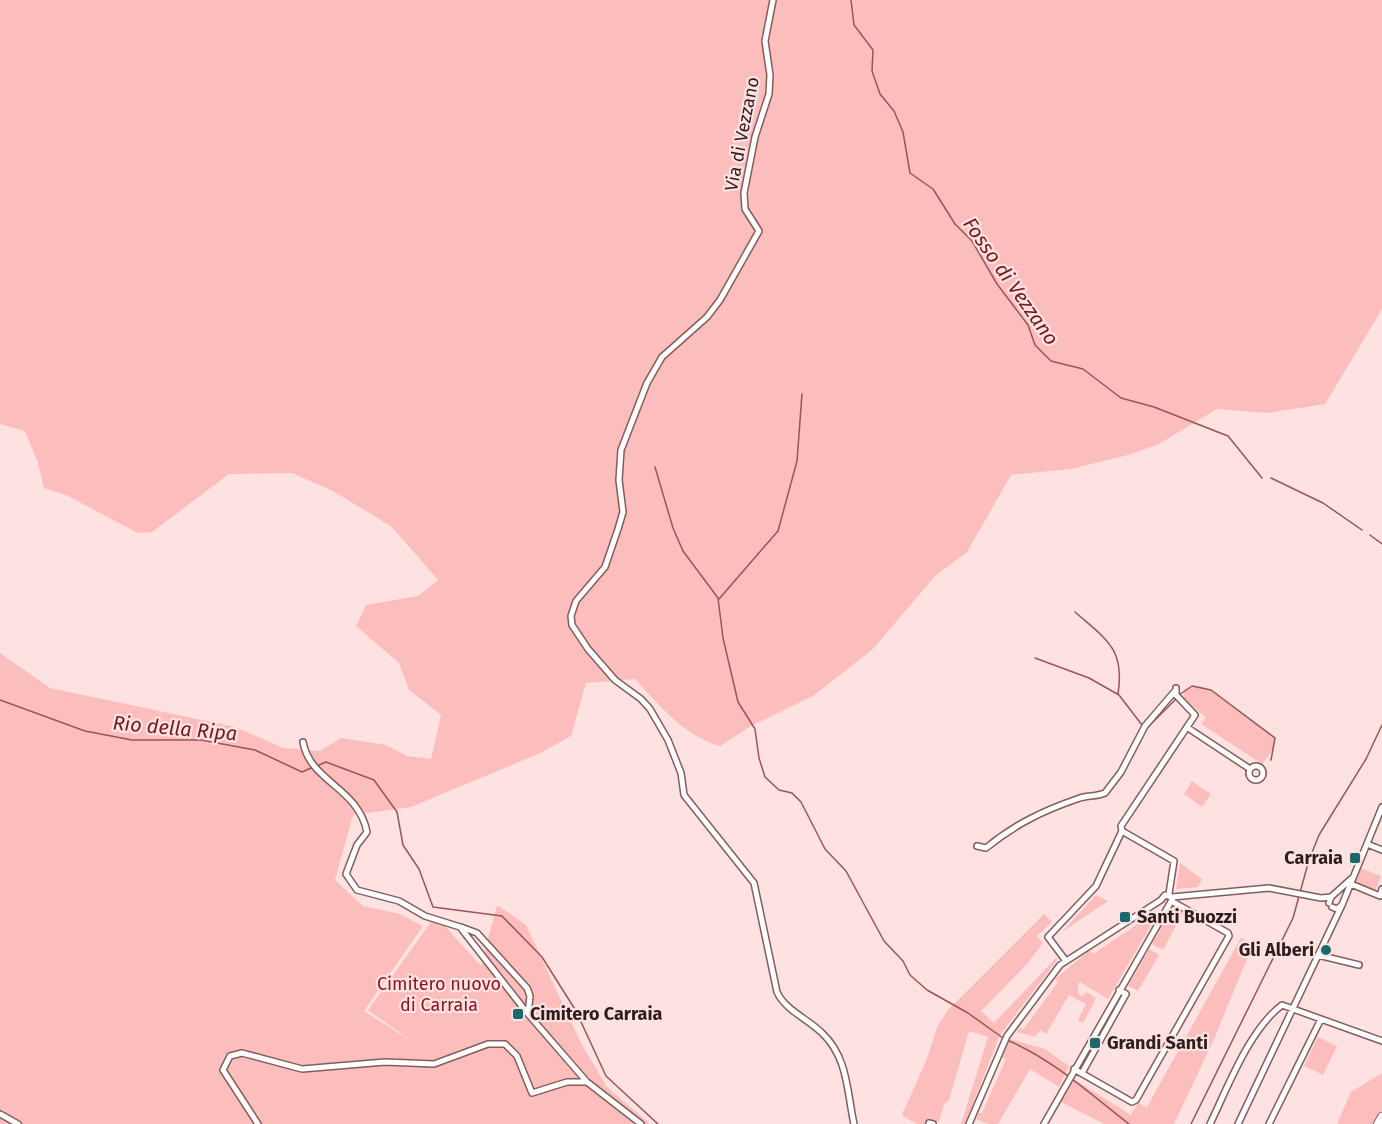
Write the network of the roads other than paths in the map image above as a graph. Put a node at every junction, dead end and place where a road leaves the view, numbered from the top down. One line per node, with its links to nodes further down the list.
1 (773, 0): 38 (street, Via di Vezzano)
2 (1188, 728): 4 (street); 6 (street); 8 (street)
3 (303, 742): 19 (street)
4 (1250, 769)
5 (1382, 807): 7 (street)
6 (1122, 831): 13 (street); 21 (street)
7 (1367, 844): 9 (street); 10 (street)
8 (977, 846)
9 (1382, 850)
10 (1357, 872): 11 (street); 15 (street)
11 (1351, 884): 12 (street); 16 (street)
12 (1382, 889)
13 (1171, 898): 14 (street); 15 (street); 17 (street); 31 (street)
14 (1161, 900): 17 (street); 21 (street)
15 (1331, 901): 16 (street); 16 (street); 18 (street)
16 (1343, 904): 18 (street)
17 (1167, 906): 25 (street)
18 (1335, 922): 20 (street)
19 (460, 927): 23 (street); 24 (street)
20 (1318, 955): 22 (street); 26 (street)
21 (1066, 961): 39 (street)
22 (1359, 965)
23 (509, 968): 24 (street); 27 (street)
24 (498, 977): 27 (street)
25 (1119, 990): 30 (street); 31 (street)
26 (1294, 1009): 28 (street); 41 (street); 42 (street)
27 (528, 1014): 32 (street)
28 (1321, 1019): 29 (street); 43 (street)
29 (1382, 1041)
30 (1073, 1071): 31 (street); 40 (street)
31 (1082, 1073)
32 (587, 1082): 36 (street); 37 (street)
33 (0, 1114): 35 (street)
34 (1382, 1117): 44 (main road)
35 (18, 1124)
36 (258, 1124)
37 (641, 1124)
38 (854, 1124)
39 (969, 1124)
40 (1044, 1124)
41 (1210, 1124)
42 (1238, 1124)
43 (1269, 1124)
44 (1378, 1124)

